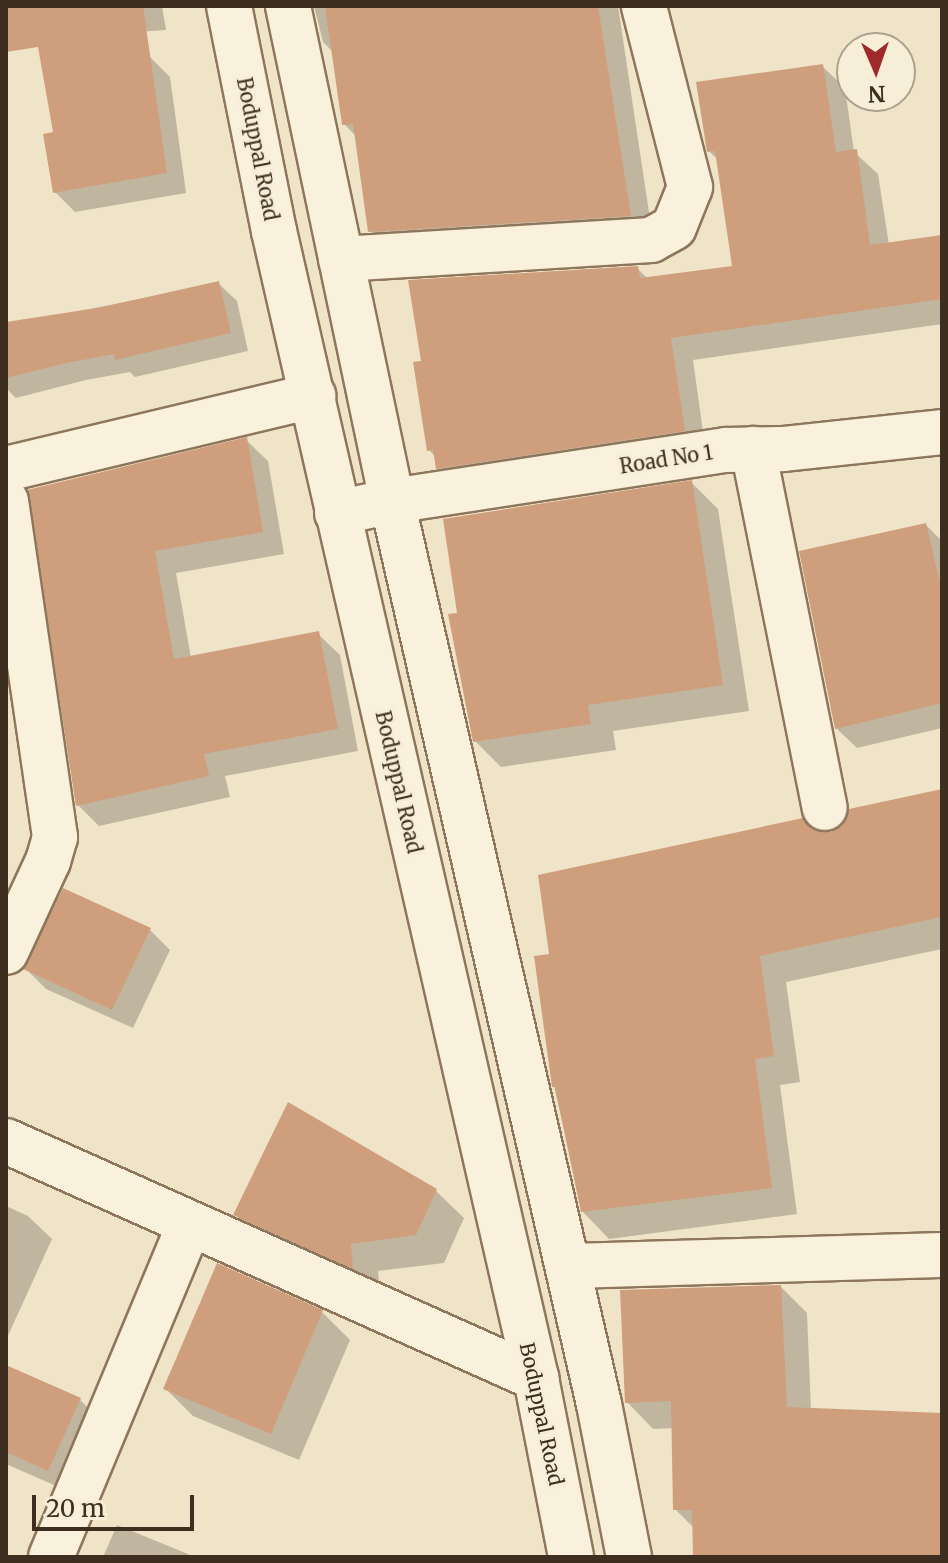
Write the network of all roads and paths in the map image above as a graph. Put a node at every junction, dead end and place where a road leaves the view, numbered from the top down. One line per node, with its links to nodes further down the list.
1 (229, 6): 5 (street, Boduppal Road)
2 (288, 6): 4 (street)
3 (644, 6): 4 (street)
4 (341, 259): 10 (street)
5 (313, 396): 8 (street); 11 (street, Boduppal Road)
6 (942, 432): 7 (street, Road No 1)
7 (753, 449): 10 (street, Road No 1); 12 (street)
8 (6, 469)
9 (6, 501): 13 (street)
10 (392, 501): 11 (street, Road No 1); 17 (street)
11 (337, 513): 18 (street, Boduppal Road)
12 (825, 808)
13 (6, 952)
14 (6, 1141): 15 (street)
15 (189, 1225): 18 (street); 19 (street)
16 (942, 1255): 17 (street)
17 (569, 1266): 21 (street)
18 (536, 1378): 20 (street, Boduppal Road)
19 (51, 1557)
20 (571, 1557)
21 (629, 1557)

